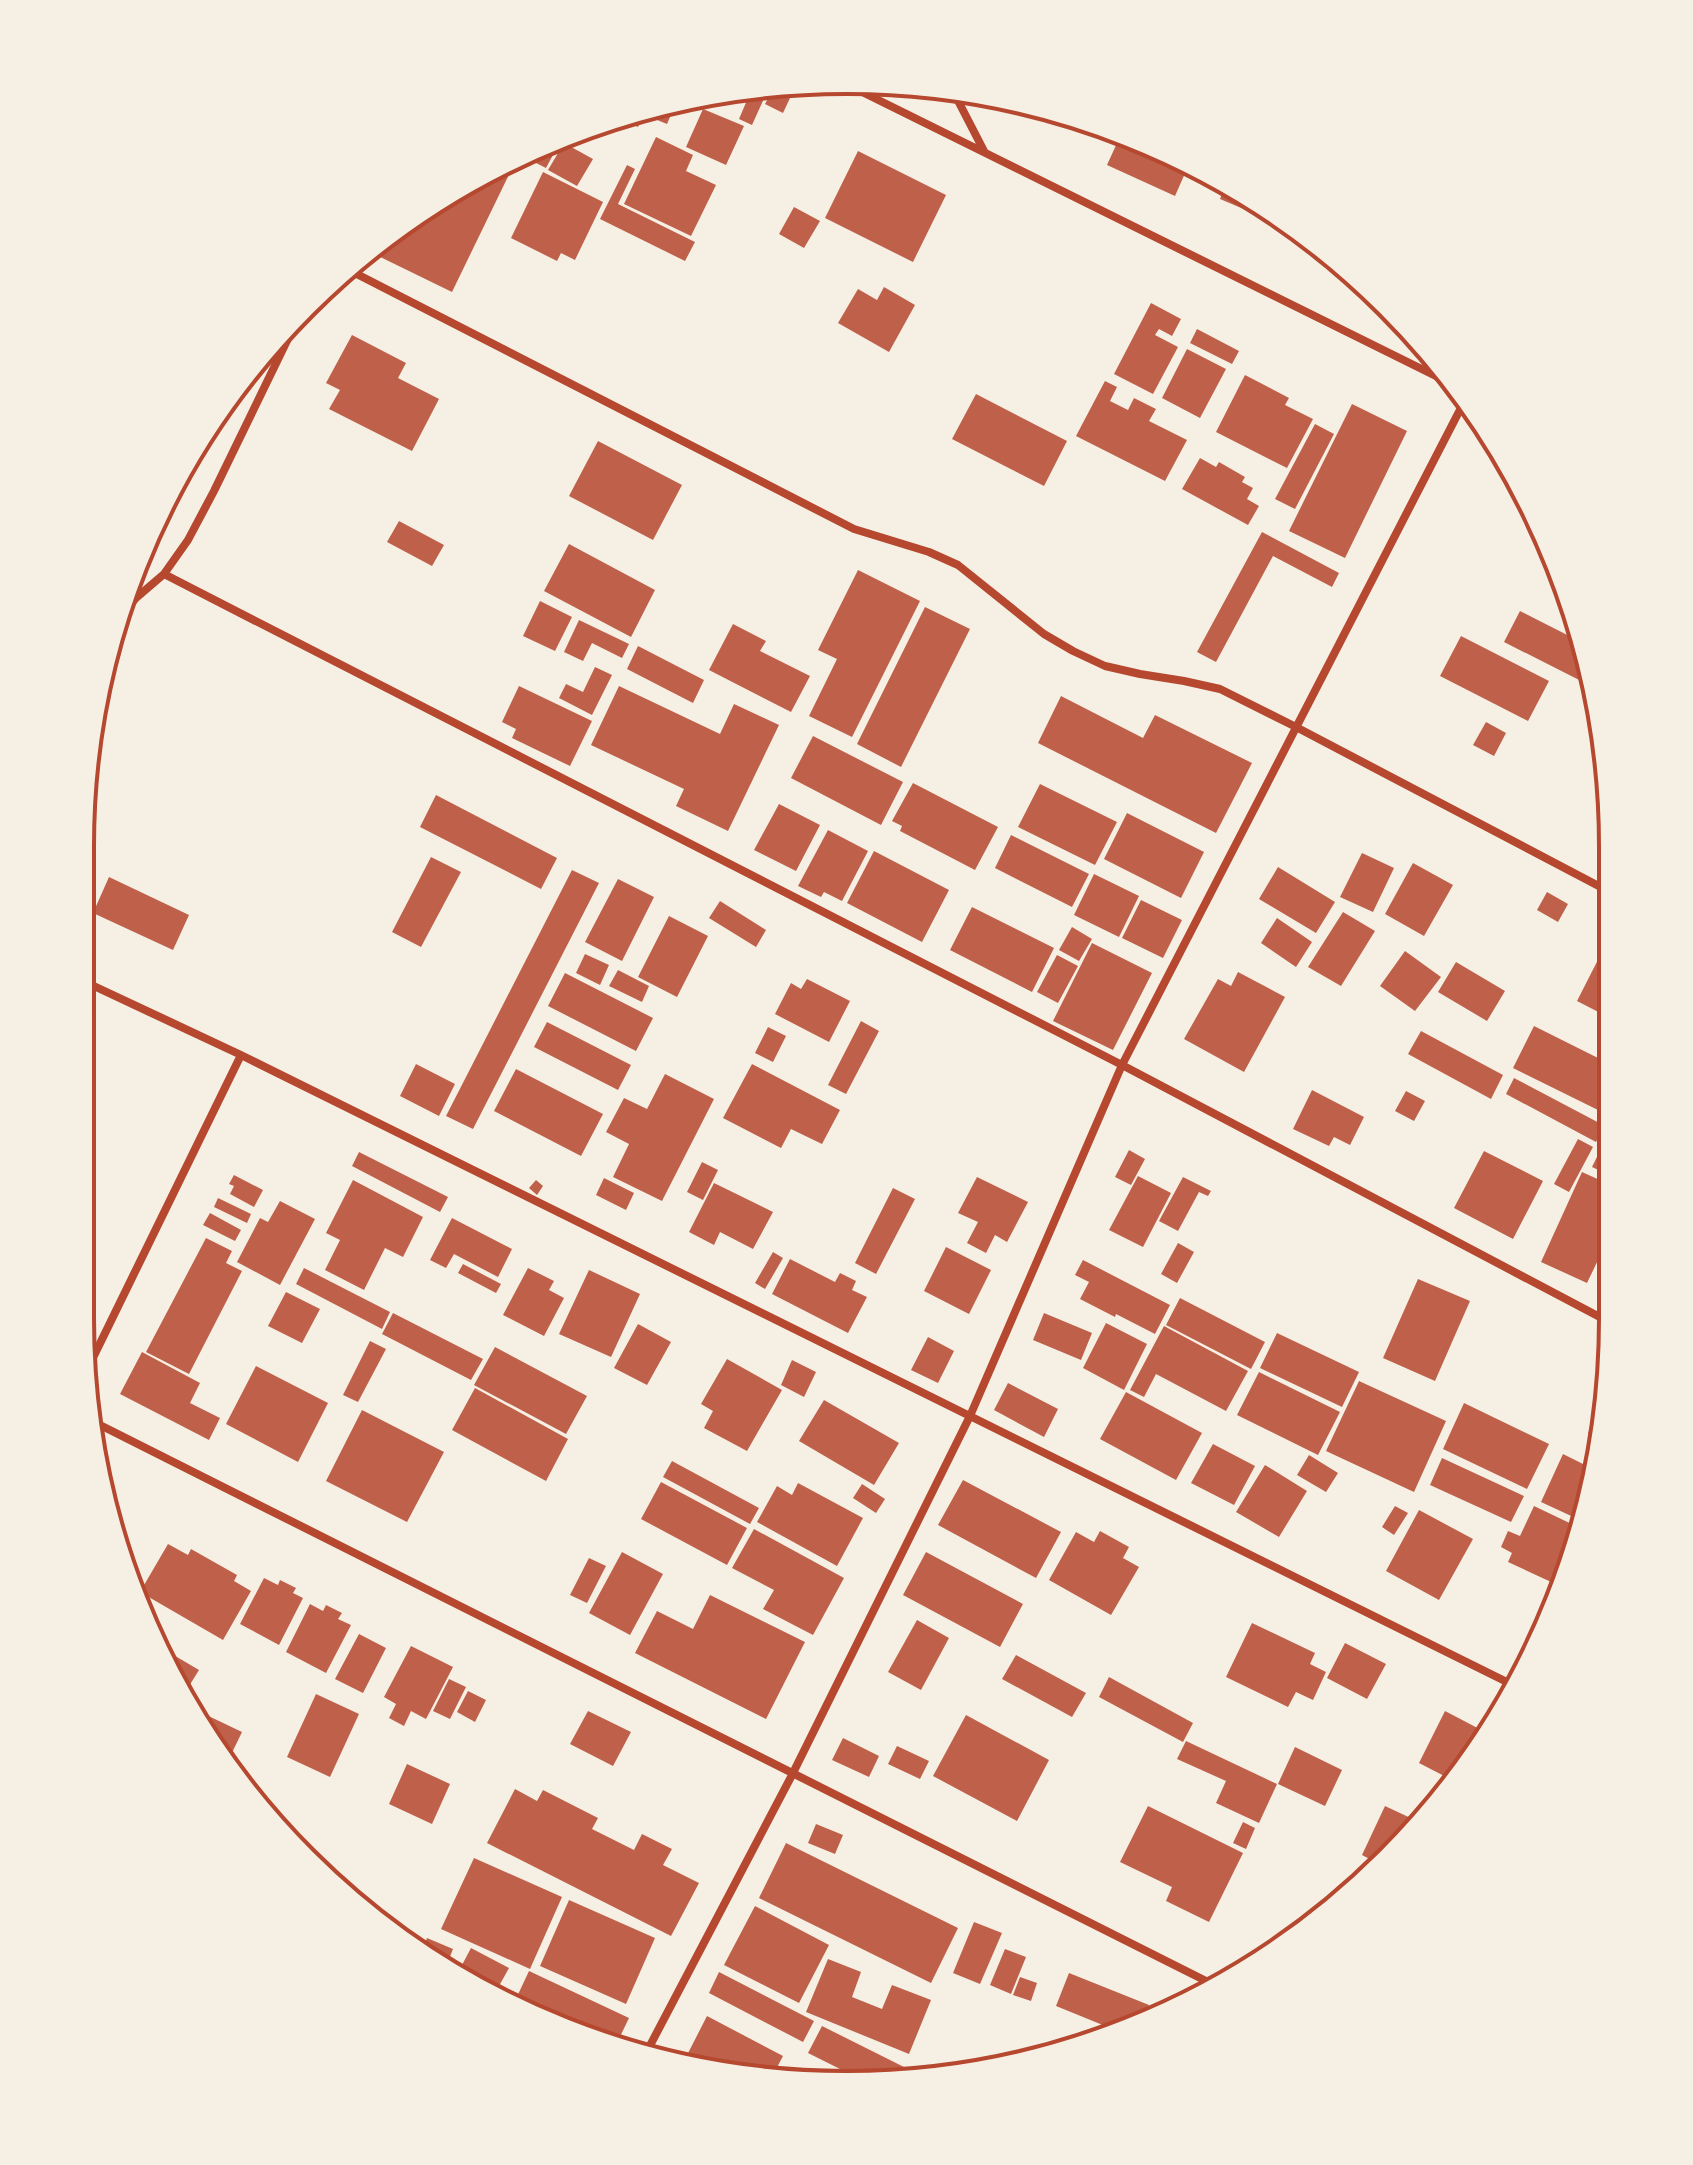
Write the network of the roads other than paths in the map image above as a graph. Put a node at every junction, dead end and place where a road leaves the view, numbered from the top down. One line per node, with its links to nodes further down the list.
1 (868, 95): 3 (street)
2 (959, 102): 3 (street)
3 (984, 152): 6 (street)
4 (358, 275): 10 (street)
5 (284, 346): 8 (street)
6 (1431, 374)
7 (1459, 411): 10 (street)
8 (164, 574): 9 (street); 14 (street)
9 (135, 601)
10 (1296, 727): 11 (street); 14 (street)
11 (1599, 886)
12 (94, 986): 13 (street)
13 (241, 1055): 16 (street); 17 (street)
14 (1122, 1065): 15 (street); 17 (street)
15 (1599, 1317)
16 (95, 1353)
17 (970, 1416): 19 (street); 20 (street)
18 (101, 1426): 20 (street)
19 (1505, 1681)
20 (792, 1775): 21 (street); 22 (street)
21 (1204, 1980)
22 (651, 2045)

